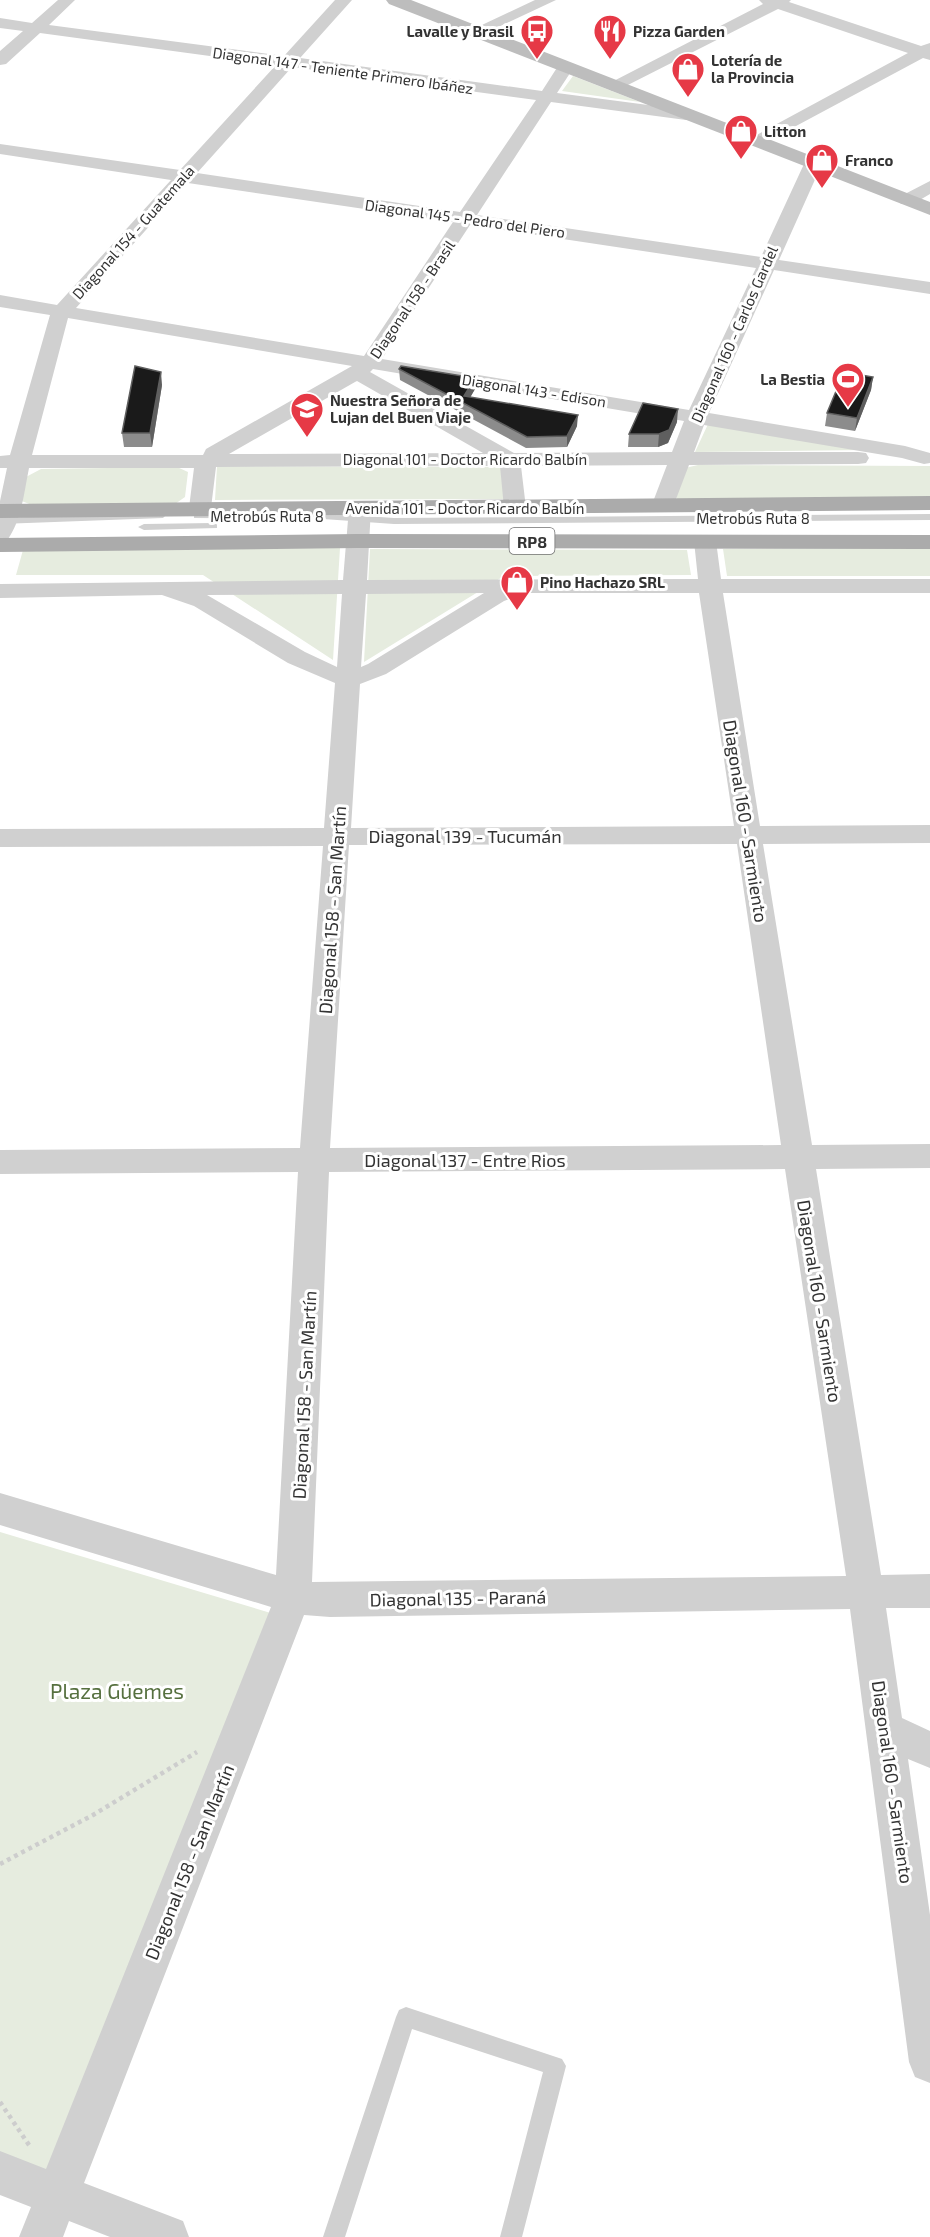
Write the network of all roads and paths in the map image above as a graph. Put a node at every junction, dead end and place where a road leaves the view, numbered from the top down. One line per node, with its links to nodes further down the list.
1 (67, 0): 7 (street)
2 (344, 0): 11 (street, Diagonal 154 - Guatemala)
3 (395, 0): 8 (main road)
4 (548, 0): 8 (street)
5 (775, 1): 9 (street); 13 (street)
6 (0, 23): 7 (street, Diagonal 147 - Teniente Primero Ibáñez)
7 (36, 28): 10 (street); 11 (street, Diagonal 147 - Teniente Primero Ibáñez)
8 (475, 32): 12 (main road)
9 (927, 52): 16 (street)
10 (0, 60)
11 (285, 61): 14 (street, Diagonal 147 - Teniente Primero Ibáñez); 19 (street, Diagonal 154 - Guatemala)
12 (566, 67): 13 (main road); 14 (street, Diagonal 158 - Brasil)
13 (612, 86): 15 (main road)
14 (545, 98): 15 (street, Diagonal 147 - Teniente Primero Ibáñez); 23 (street, Diagonal 158 - Brasil)
15 (686, 115): 16 (main road)
16 (757, 142): 18 (main road)
17 (0, 149): 19 (street, Diagonal 145 - Pedro del Piero)
18 (813, 164): 21 (main road); 24 (street, Diagonal 160 - Carlos Gardel)
19 (183, 177): 23 (street, Diagonal 145 - Pedro del Piero); 27 (street, Diagonal 154 - Guatemala)
20 (930, 186): 21 (street)
21 (907, 200): 22 (main road)
22 (930, 209)
23 (466, 218): 24 (street, Diagonal 145 - Pedro del Piero); 28 (street, Diagonal 158 - Brasil)
24 (765, 263): 25 (street, Diagonal 145 - Pedro del Piero); 29 (street, Diagonal 160 - Carlos Gardel)
25 (930, 288)
26 (0, 301): 27 (street, Diagonal 143 - Edison)
27 (61, 312): 28 (street, Diagonal 143 - Edison); 34 (street, Diagonal 154 - Guatemala)
28 (363, 368): 29 (street, Diagonal 143 - Edison); 32 (street, Diagonal 158 - Brasil); 33 (street)
29 (697, 416): 30 (street, Diagonal 160 - Carlos Gardel); 31 (street, Diagonal 143 - Edison)
30 (679, 458): 31 (street, Diagonal 101 - Doctor Ricardo Balbín); 33 (street, Diagonal 101 - Doctor Ricardo Balbín); 36 (street, Diagonal 160 - Carlos Gardel)
31 (927, 458)
32 (207, 460): 33 (street, Diagonal 101 - Doctor Ricardo Balbín); 34 (street, Diagonal 101 - Doctor Ricardo Balbín); 37 (street)
33 (510, 460): 38 (street)
34 (9, 462): 41 (street, Diagonal 154 - Guatemala)
35 (930, 503): 36 (main road, Avenida 101 - Doctor Ricardo Balbín / RP8)
36 (662, 507): 38 (main road, Avenida 101 - Doctor Ricardo Balbín / RP8)
37 (200, 508): 40 (main road, Avenida 101 - Doctor Ricardo Balbín / RP8); 41 (main road, Avenida 101 - Doctor Ricardo Balbín / RP8)
38 (515, 508): 40 (main road, Avenida 101 - Doctor Ricardo Balbín / RP8)
39 (930, 517): 40 (lane, Metrobús Ruta 8)
40 (359, 524): 41 (main road, Avenida 101 - Doctor Ricardo Balbín / RP8); 42 (lane, Metrobús Ruta 8); 43 (main road, Avenida 101 - Doctor Ricardo Balbín / RP8); 47 (street, Diagonal 158 - San Martín)
41 (2, 526)
42 (930, 527)
43 (705, 541): 44 (main road, Avenida 101 - Doctor Ricardo Balbín / RP8); 48 (street, Diagonal 160 - Sarmiento)
44 (930, 542)
45 (523, 586): 47 (street); 48 (street); 51 (street)
46 (930, 586): 48 (street)
47 (355, 587): 49 (street); 51 (street, Diagonal 158 - San Martín)
48 (710, 587): 53 (street, Diagonal 160 - Sarmiento)
49 (164, 588): 50 (street); 51 (street)
50 (0, 591)
51 (346, 678): 54 (street, Diagonal 158 - San Martín)
52 (930, 834): 53 (street, Diagonal 139 - Tucumán)
53 (748, 835): 54 (street, Diagonal 139 - Tucumán); 57 (street, Diagonal 160 - Sarmiento)
54 (337, 836): 55 (street, Diagonal 139 - Tucumán); 58 (street, Diagonal 158 - San Martín)
55 (0, 838)
56 (930, 1156): 57 (street, Diagonal 137 - Entre Rios)
57 (797, 1157): 58 (street, Diagonal 137 - Entre Rios); 62 (street, Diagonal 160 - Sarmiento)
58 (314, 1161): 59 (street, Diagonal 137 - Entre Rios); 63 (street, Diagonal 158 - San Martín)
59 (0, 1162)
60 (0, 1509): 63 (street, Diagonal 135 - Paraná)
61 (930, 1591): 62 (street, Diagonal 135 - Paraná)
62 (866, 1592): 63 (street, Diagonal 135 - Paraná); 64 (street, Diagonal 160 - Sarmiento)
63 (292, 1597): 65 (street, Diagonal 158 - San Martín)
64 (886, 1731): 66 (street); 68 (street, Diagonal 160 - Sarmiento)
65 (236, 1743): 67 (path); 70 (street, Diagonal 158 - San Martín)
66 (930, 1750)
67 (0, 1864)
68 (930, 2062)
69 (0, 2173): 70 (street)
70 (58, 2195): 71 (street, Diagonal 158 - San Martín); 72 (street)
71 (40, 2237)
72 (167, 2237)
73 (334, 2237): 74 (lane)
74 (511, 2237)

